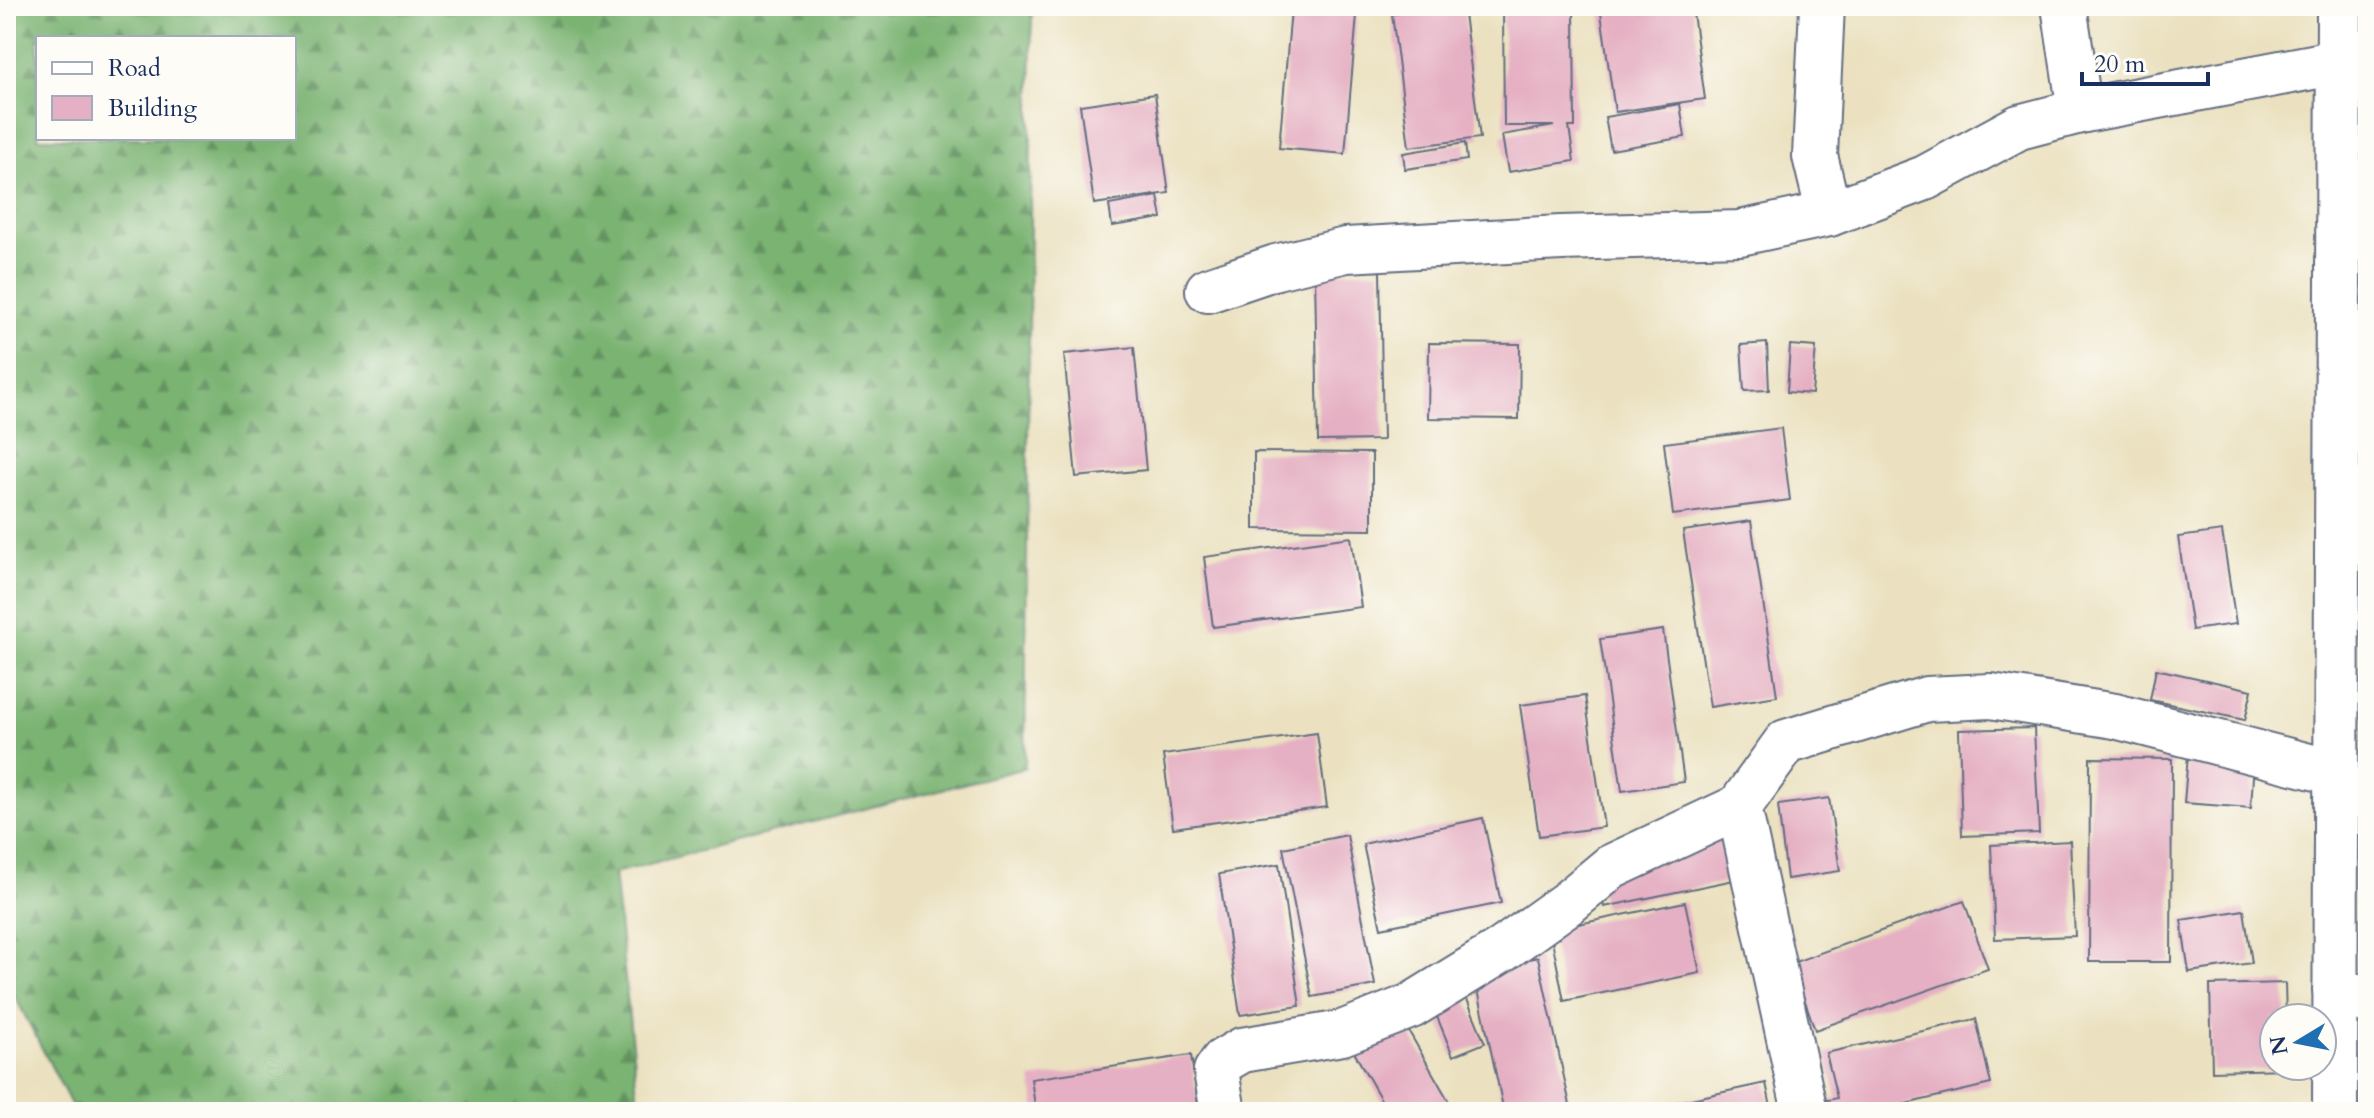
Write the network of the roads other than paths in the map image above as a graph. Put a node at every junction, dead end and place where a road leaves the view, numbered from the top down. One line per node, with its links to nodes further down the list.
1 (1822, 6): 6 (street)
2 (2064, 6): 5 (street)
3 (2339, 6): 4 (street)
4 (2339, 62): 5 (street); 8 (street)
5 (2080, 111): 6 (street)
6 (1829, 214): 7 (street)
7 (1208, 290)
8 (2347, 785): 9 (street); 10 (street)
9 (1739, 807): 11 (street); 12 (street)
10 (2352, 995): 13 (street)
11 (1223, 1112)
12 (1805, 1112)
13 (2335, 1112)

